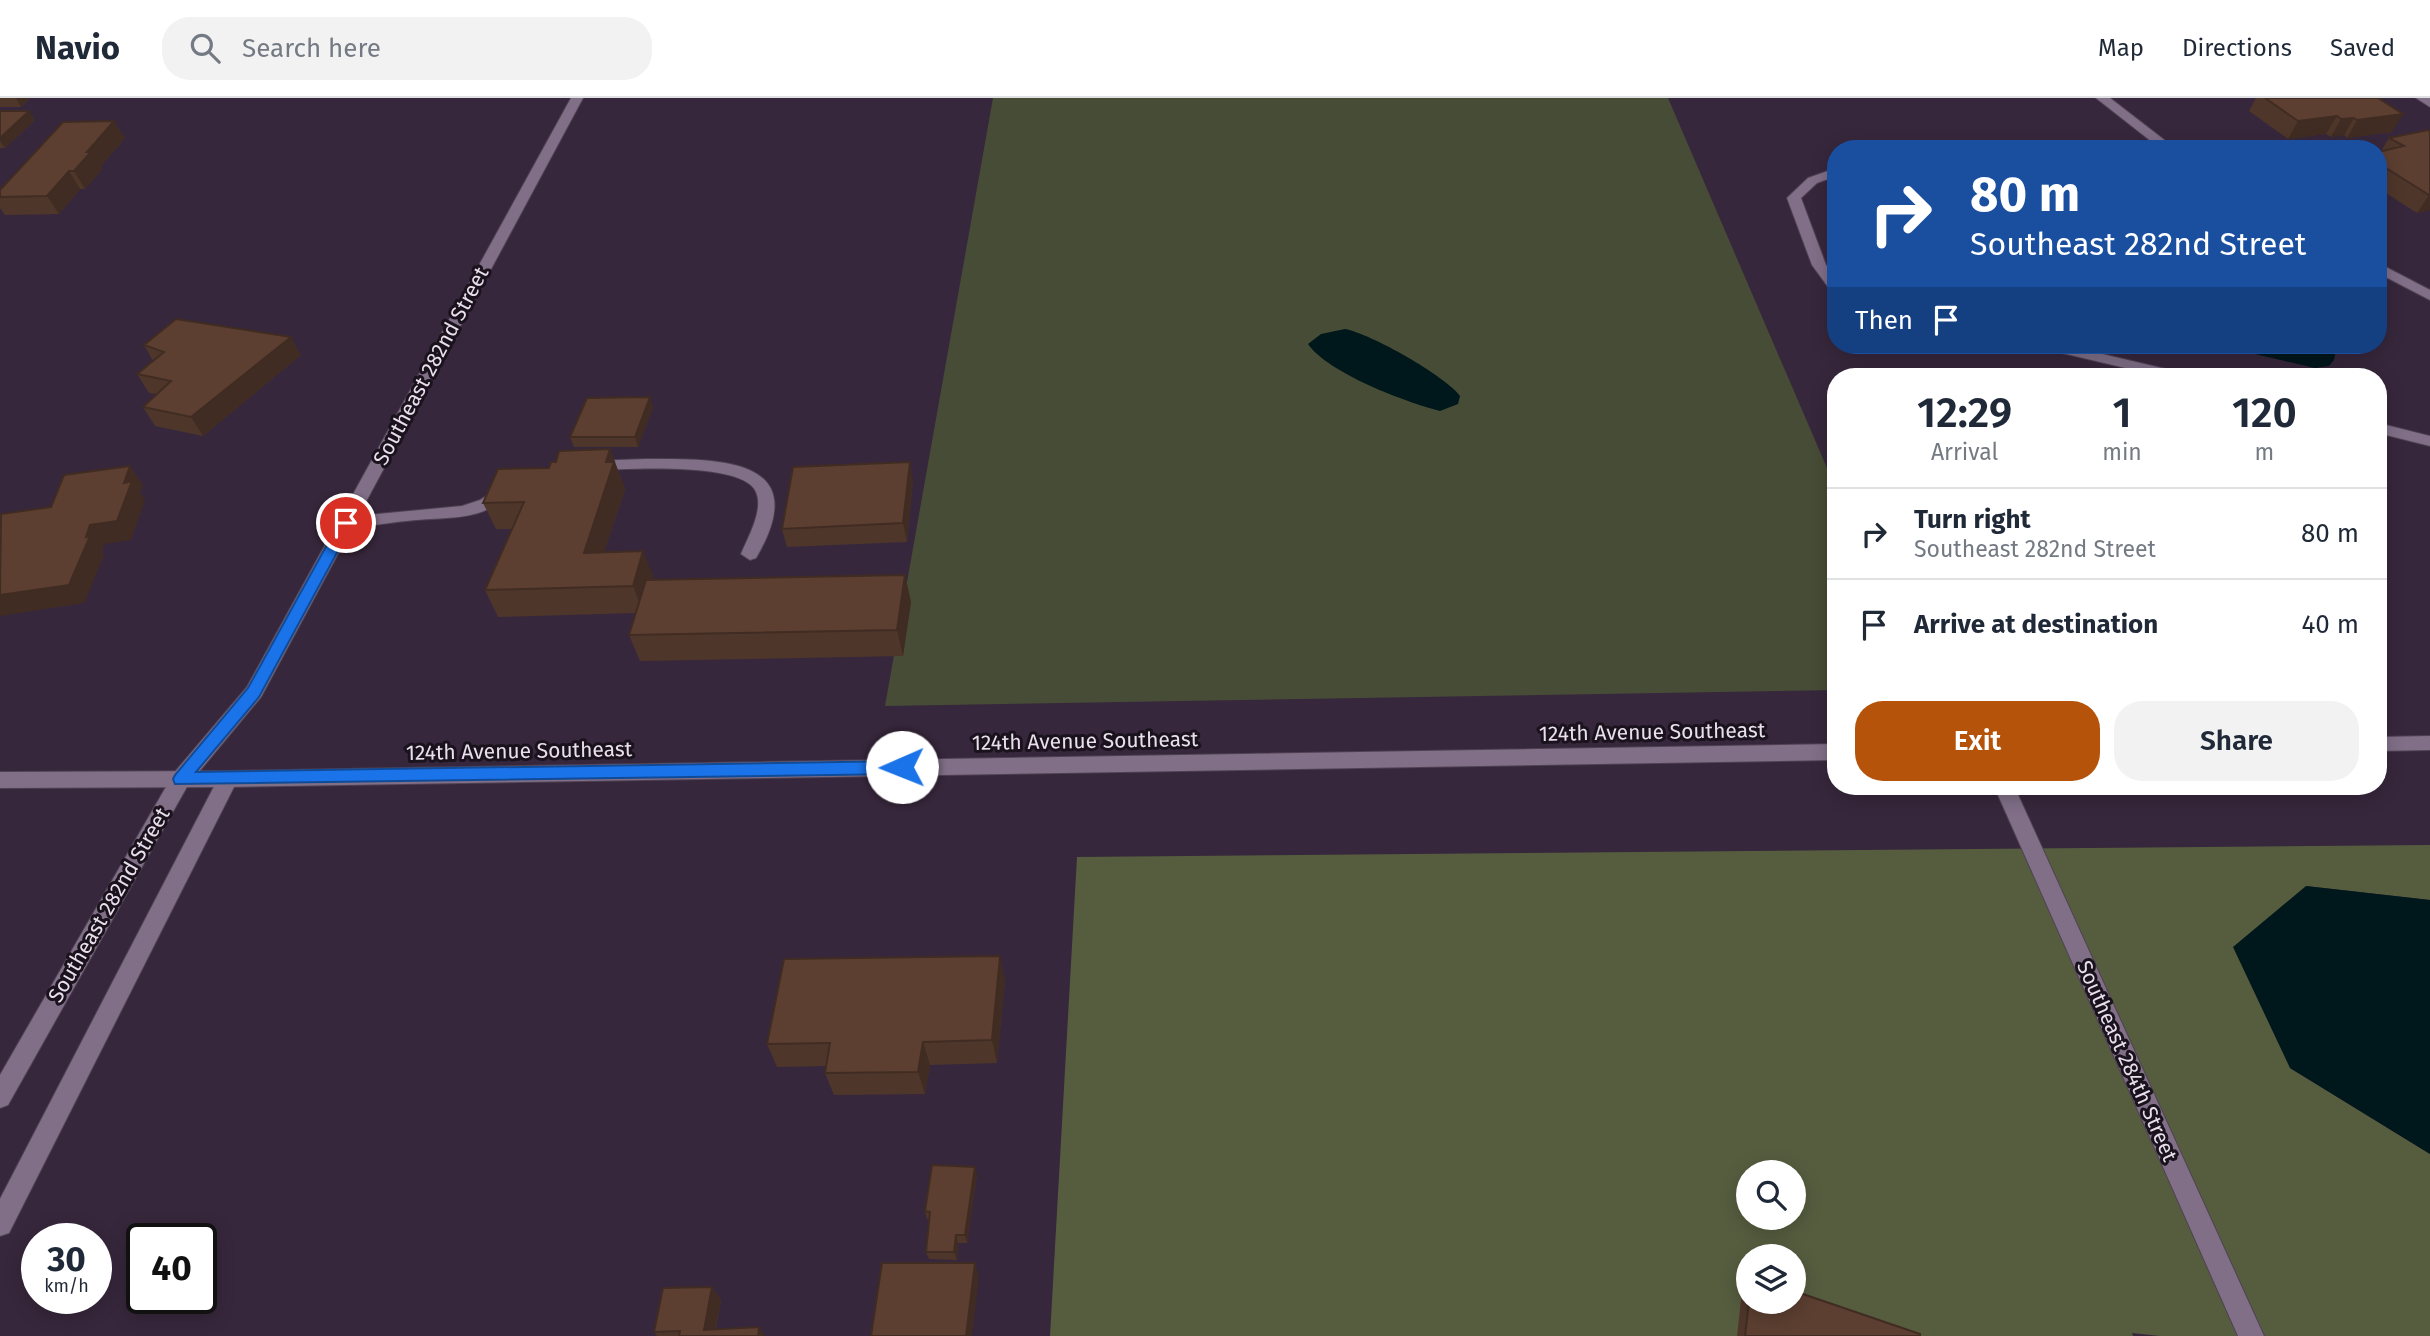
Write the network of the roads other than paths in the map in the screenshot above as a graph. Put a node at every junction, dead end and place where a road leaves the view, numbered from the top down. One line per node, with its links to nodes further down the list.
1 (577, 98): 16 (street, Southeast 282nd Street)
2 (2102, 98): 5 (street)
3 (2422, 98): 4 (street)
4 (2430, 103)
5 (2158, 140)
6 (1827, 173): 8 (street)
7 (2387, 272): 9 (street)
8 (1827, 276)
9 (2430, 296)
10 (2084, 354): 11 (street)
11 (2144, 368)
12 (2387, 430): 13 (street)
13 (2430, 441)
14 (575, 467): 17 (street)
15 (519, 480): 16 (street)
16 (346, 523): 21 (street, Southeast 282nd Street)
17 (750, 554)
18 (2430, 743): 19 (street)
19 (2387, 744)
20 (1827, 752): 22 (street, 124th Avenue Southeast)
21 (181, 779): 22 (street, 124th Avenue Southeast); 23 (street, 124th Avenue Southeast); 25 (street, Southeast 282nd Street)
22 (228, 779): 26 (street)
23 (0, 780)
24 (2008, 795): 27 (street, Southeast 284th Street)
25 (0, 1097)
26 (0, 1224)
27 (2251, 1336)

